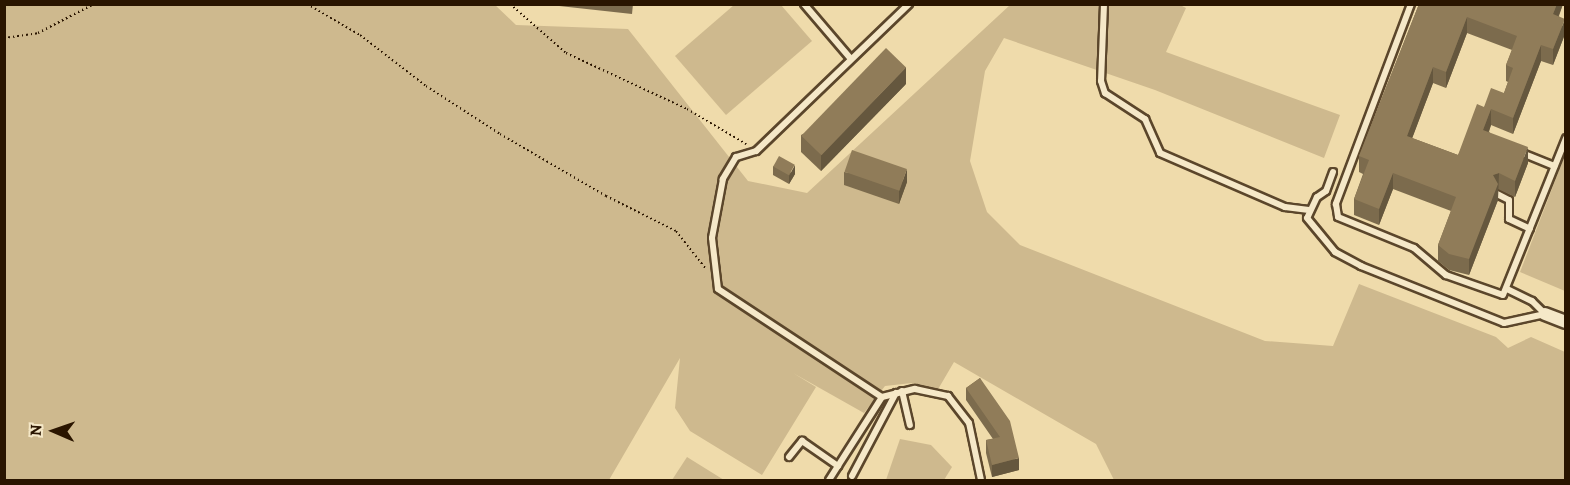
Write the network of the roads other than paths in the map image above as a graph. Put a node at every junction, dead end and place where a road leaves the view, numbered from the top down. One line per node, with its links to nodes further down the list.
1 (804, 4): 5 (lane)
2 (909, 4): 5 (lane)
3 (1104, 4): 11 (lane)
4 (1411, 4): 13 (lane)
5 (851, 59): 17 (lane)
6 (1566, 138): 8 (lane)
7 (1513, 149): 8 (lane)
8 (1554, 166): 12 (lane)
9 (1333, 172): 11 (lane)
10 (1497, 194): 12 (lane)
11 (1309, 210): 14 (lane)
12 (1530, 229): 13 (lane)
13 (1507, 289): 14 (lane)
14 (1545, 314): 15 (street)
15 (1566, 322)
16 (899, 392): 17 (lane); 18 (lane); 21 (lane); 23 (lane)
17 (882, 397): 20 (lane)
18 (910, 425)
19 (789, 457): 20 (lane)
20 (838, 466): 22 (lane)
21 (852, 476)
22 (829, 480)
23 (981, 480)

